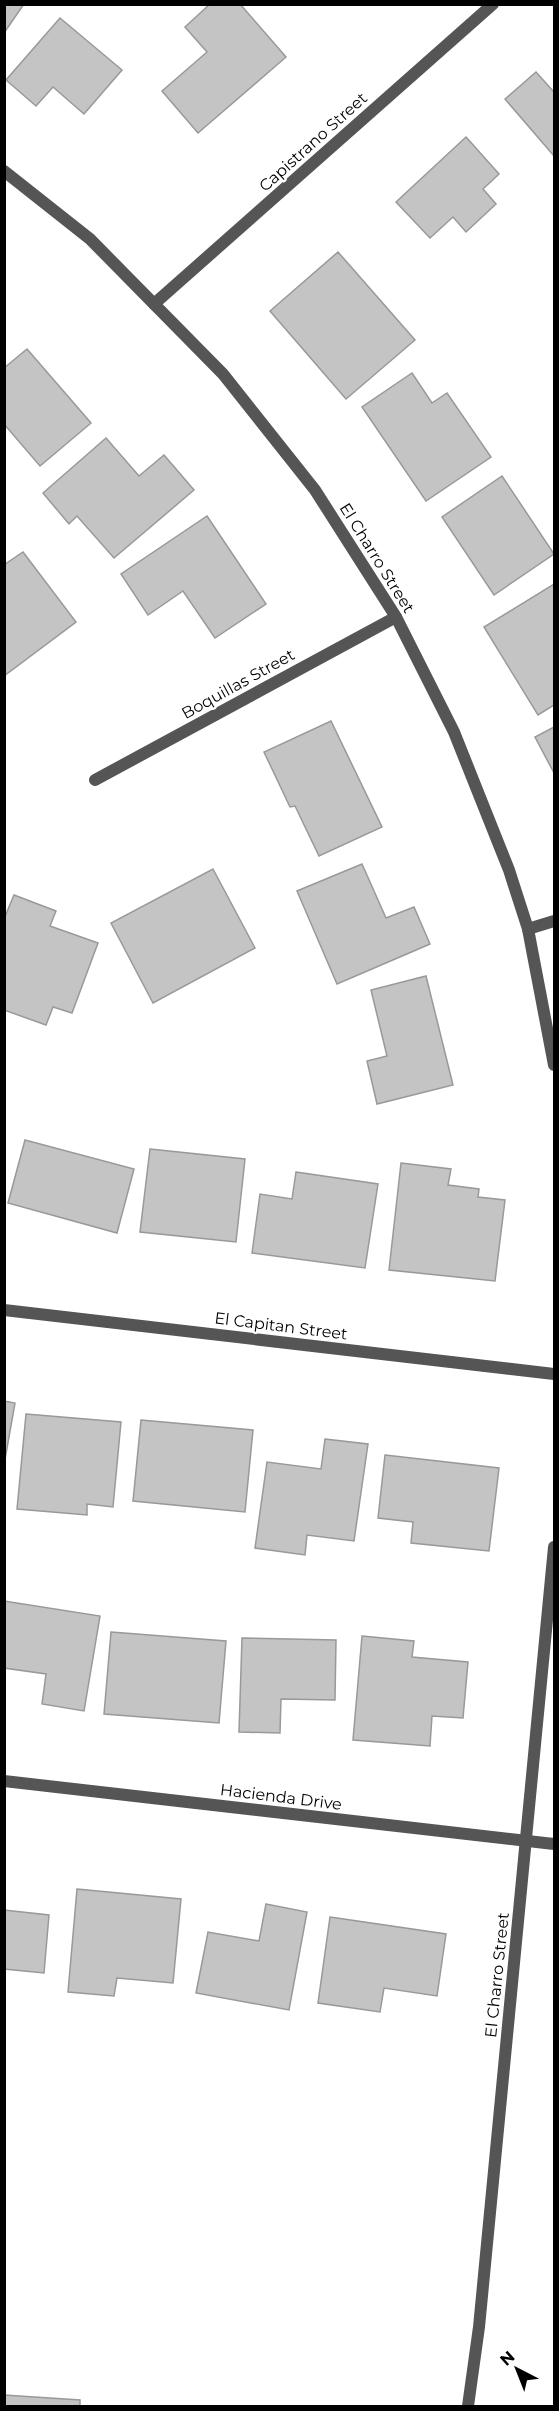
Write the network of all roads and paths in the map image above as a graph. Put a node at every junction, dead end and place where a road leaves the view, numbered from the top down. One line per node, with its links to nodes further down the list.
1 (493, 4): 3 (street, Capistrano Street)
2 (4, 171): 3 (street, El Charro Street)
3 (154, 304): 4 (street, El Charro Street)
4 (396, 616): 5 (street, Boquillas Street); 7 (street, El Charro Street)
5 (95, 780)
6 (555, 921): 7 (street)
7 (528, 928): 8 (street, El Charro Street)
8 (555, 1065)
9 (4, 1310): 10 (street, El Capitan Street)
10 (555, 1374)
11 (555, 1547): 13 (street, El Charro Street)
12 (4, 1781): 13 (street, Hacienda Drive)
13 (526, 1842): 14 (street, Hacienda Drive); 15 (street, El Charro Street)
14 (555, 1844)
15 (468, 2406)

